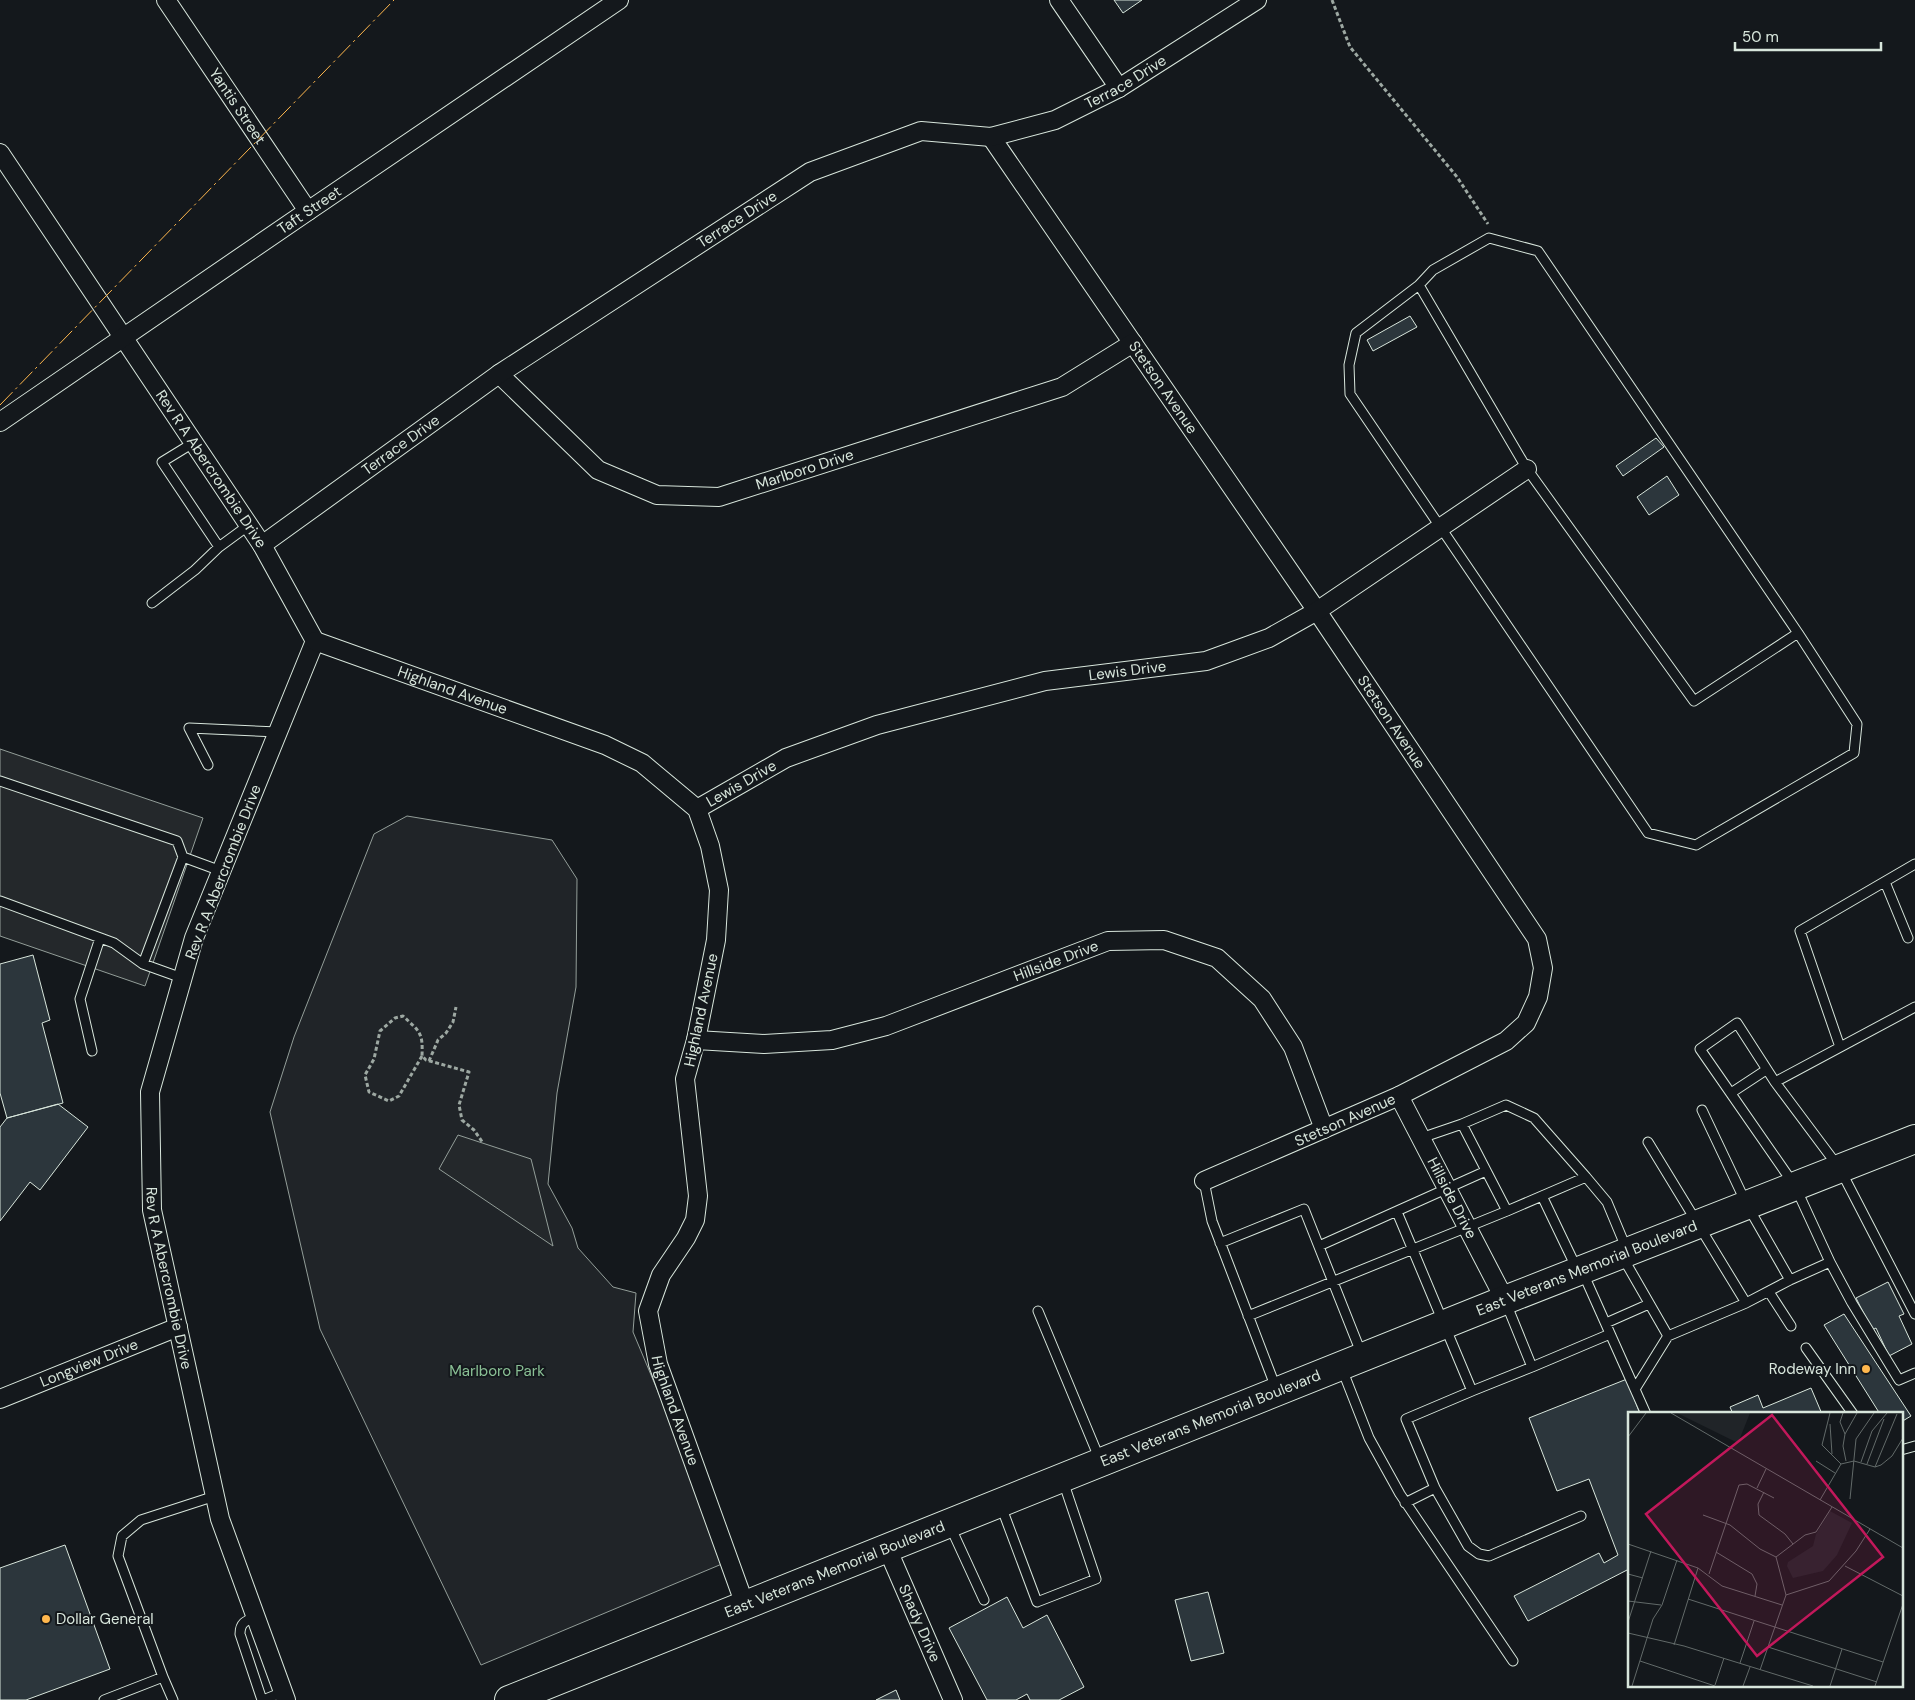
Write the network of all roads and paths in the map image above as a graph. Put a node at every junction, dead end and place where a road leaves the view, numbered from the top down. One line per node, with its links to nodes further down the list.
1 (166, 0): 9 (street, Yantis Street)
2 (619, 0): 9 (street, Taft Street)
3 (1059, 0): 6 (street)
4 (1257, 0): 6 (street, Terrace Drive)
5 (1332, 0): 10 (path)
6 (1119, 88): 7 (street, Terrace Drive)
7 (991, 137): 13 (street, Stetson Avenue); 14 (street, Terrace Drive)
8 (0, 154): 12 (street, Rev R A Abercrombie Drive)
9 (308, 211): 12 (street, Taft Street)
10 (1497, 240): 11 (lane); 24 (lane)
11 (1419, 285): 17 (lane); 19 (lane)
12 (123, 339): 15 (street, Taft Street); 16 (street, Rev R A Abercrombie Drive)
13 (1133, 343): 14 (street, Marlboro Drive); 23 (street, Stetson Avenue)
14 (499, 374): 20 (street, Terrace Drive)
15 (0, 422)
16 (193, 443): 18 (street, Rev R A Abercrombie Drive); 21 (lane)
17 (1527, 469): 19 (street, Lewis Drive); 24 (lane)
18 (249, 525): 20 (street, Rev R A Abercrombie Drive); 21 (lane)
19 (1440, 527): 23 (street, Lewis Drive); 24 (lane)
20 (262, 545): 25 (street, Rev R A Abercrombie Drive)
21 (219, 547): 22 (lane)
22 (152, 603)
23 (1316, 611): 29 (street, Lewis Drive); 49 (street, Stetson Avenue)
24 (1798, 633)
25 (316, 641): 26 (street, Rev R A Abercrombie Drive); 29 (street, Highland Avenue)
26 (278, 732): 27 (lane); 32 (street, Rev R A Abercrombie Drive)
27 (208, 765)
28 (0, 781): 30 (lane)
29 (697, 809): 41 (street, Highland Avenue)
30 (183, 857): 32 (lane); 37 (lane)
31 (1915, 864): 33 (lane)
32 (221, 871): 38 (street, Rev R A Abercrombie Drive)
33 (1884, 882): 36 (lane); 42 (lane)
34 (0, 901): 35 (lane)
35 (100, 938): 37 (lane); 43 (lane)
36 (1908, 938)
37 (143, 964): 38 (lane)
38 (182, 978): 87 (street, Rev R A Abercrombie Drive)
39 (456, 1007): 45 (path)
40 (1915, 1007): 42 (lane)
41 (696, 1040): 52 (street, Hillside Drive); 112 (street, Highland Avenue)
42 (1840, 1047): 47 (lane)
43 (92, 1051)
44 (422, 1056): 44 (path); 45 (path)
45 (429, 1061): 56 (path)
46 (1766, 1070): 47 (lane); 48 (lane); 48 (lane)
47 (1774, 1082): 57 (lane)
48 (1731, 1093): 61 (lane)
49 (1400, 1096): 52 (street, Stetson Avenue); 53 (street, Hillside Drive)
50 (1702, 1110): 64 (lane)
51 (1462, 1124): 53 (lane); 58 (lane); 59 (lane)
52 (1324, 1129): 60 (street, Stetson Avenue)
53 (1421, 1138): 62 (street, Hillside Drive)
54 (1915, 1139): 57 (main road, East Veterans Memorial Boulevard)
55 (1648, 1142): 67 (lane)
56 (484, 1143)
57 (1840, 1169): 61 (main road, East Veterans Memorial Boulevard); 82 (lane)
58 (1486, 1171): 62 (lane); 65 (lane)
59 (1586, 1177): 63 (lane); 72 (lane)
60 (1204, 1181): 69 (lane)
61 (1796, 1186): 64 (main road, East Veterans Memorial Boulevard); 73 (lane)
62 (1448, 1190): 66 (lane); 68 (street, Hillside Drive)
63 (1542, 1196): 65 (lane); 74 (lane)
64 (1747, 1205): 67 (main road, East Veterans Memorial Boulevard); 75 (lane)
65 (1507, 1211): 68 (lane)
66 (1398, 1212): 70 (lane); 71 (lane)
67 (1699, 1224): 72 (main road, East Veterans Memorial Boulevard); 79 (lane)
68 (1467, 1227): 71 (lane); 78 (street, Hillside Drive)
69 (1220, 1243): 70 (lane); 83 (lane)
70 (1319, 1246): 76 (lane)
71 (1413, 1249): 76 (lane); 85 (lane)
72 (1625, 1254): 74 (main road, East Veterans Memorial Boulevard); 80 (lane)
73 (1830, 1262): 75 (lane); 93 (lane)
74 (1580, 1271): 78 (main road, East Veterans Memorial Boulevard); 84 (lane)
75 (1790, 1280): 77 (lane)
76 (1334, 1281): 83 (lane); 91 (lane)
77 (1769, 1292): 79 (lane); 86 (lane)
78 (1505, 1300): 85 (main road, East Veterans Memorial Boulevard); 92 (lane)
79 (1746, 1303): 89 (lane)
80 (1649, 1304): 84 (lane); 89 (lane)
81 (1038, 1311): 102 (lane)
82 (1915, 1314)
83 (1248, 1316): 96 (lane)
84 (1606, 1323): 88 (lane)
85 (1444, 1325): 91 (main road, East Veterans Memorial Boulevard); 95 (lane)
86 (1791, 1326)
87 (178, 1327): 97 (street, Longview Drive); 105 (street, Rev R A Abercrombie Drive)
88 (1610, 1334): 92 (lane); 94 (lane)
89 (1668, 1336): 94 (lane)
90 (1806, 1348): 99 (lane)
91 (1352, 1362): 96 (main road, East Veterans Memorial Boulevard); 107 (lane)
92 (1532, 1367): 95 (lane)
93 (1915, 1373)
94 (1635, 1389): 98 (lane)
95 (1472, 1391): 104 (lane)
96 (1277, 1392): 102 (main road, East Veterans Memorial Boulevard)
97 (0, 1399)
98 (1645, 1412)
99 (1852, 1412)
100 (1915, 1446): 101 (lane)
101 (1902, 1450)
102 (1101, 1462): 103 (main road, East Veterans Memorial Boulevard)
103 (1062, 1478): 106 (main road, East Veterans Memorial Boulevard); 106 (lane)
104 (1435, 1488): 107 (lane); 108 (lane)
105 (215, 1496): 113 (street, Rev R A Abercrombie Drive); 115 (lane)
106 (1000, 1503): 109 (main road, East Veterans Memorial Boulevard)
107 (1405, 1503): 114 (lane)
108 (1581, 1516)
109 (949, 1523): 110 (main road, East Veterans Memorial Boulevard); 111 (lane)
110 (887, 1548): 112 (main road, East Veterans Memorial Boulevard); 121 (street, Shady Drive)
111 (984, 1600)
112 (745, 1605): 120 (main road, East Veterans Memorial Boulevard)
113 (255, 1617): 116 (street, Rev R A Abercrombie Drive); 119 (lane)
114 (1513, 1661)
115 (163, 1677): 117 (lane); 118 (lane)
116 (284, 1696): 119 (lane)
117 (104, 1700)
118 (172, 1700)
119 (262, 1700)
120 (509, 1700)
121 (953, 1700)

